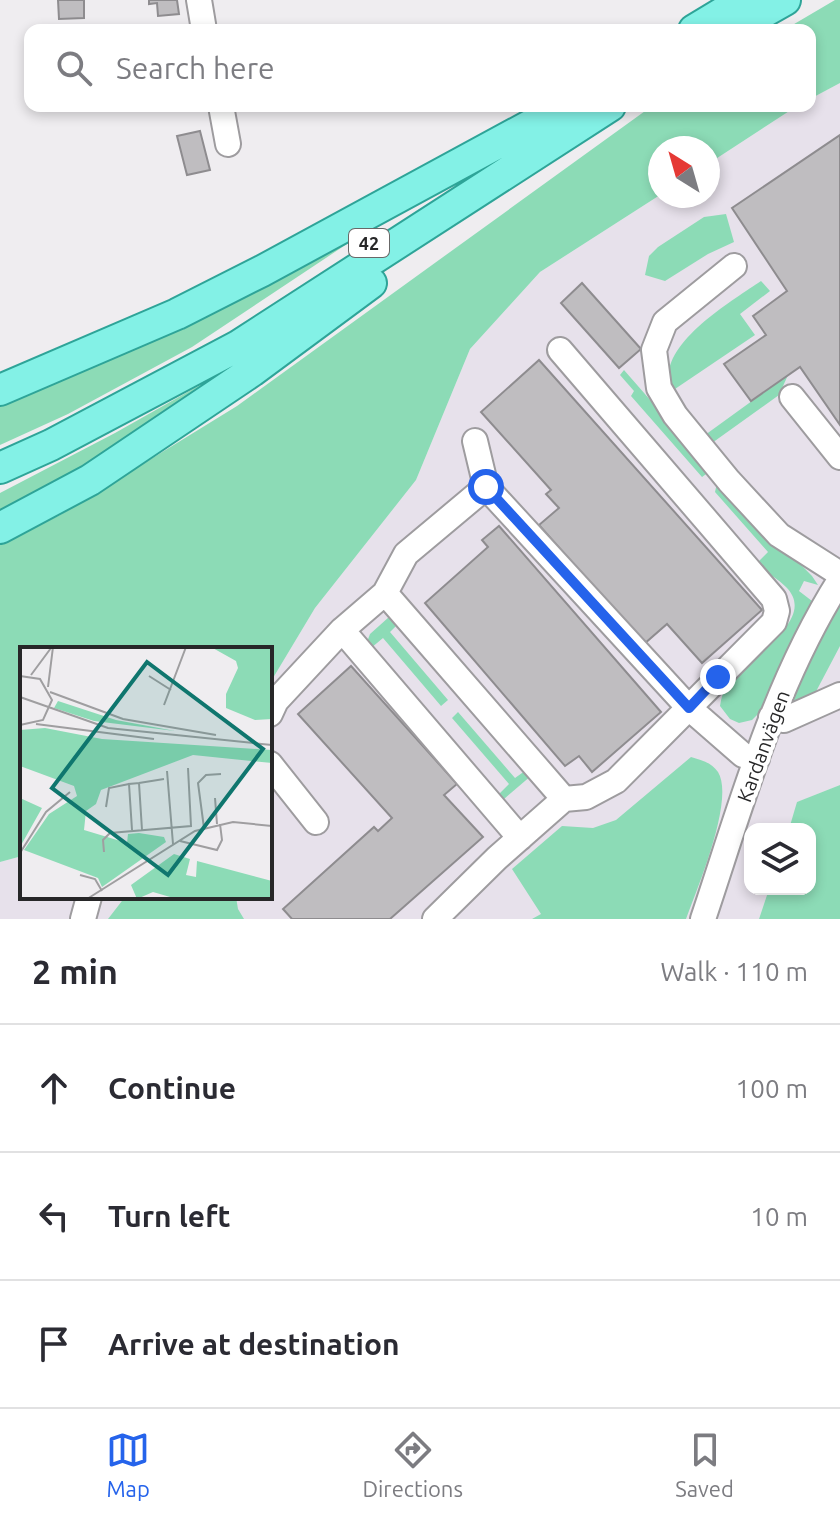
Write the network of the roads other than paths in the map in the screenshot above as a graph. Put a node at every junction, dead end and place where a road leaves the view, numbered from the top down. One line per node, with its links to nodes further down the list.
1 (199, 0): 4 (street)
2 (744, 0): 5 (main road)
3 (785, 0): 6 (main road)
4 (203, 24)
5 (704, 24)
6 (743, 24)
7 (222, 112): 11 (street)
8 (555, 112): 16 (main road)
9 (564, 112): 15 (main road, 42)
10 (601, 112): 12 (main road, 42)
11 (228, 144)
12 (551, 145): 15 (main road, 42); 22 (main road)
13 (734, 266): 23 (street)
14 (560, 350): 27 (street)
15 (167, 382): 20 (main road, 42)
16 (0, 390)
17 (792, 397): 19 (street)
18 (475, 441): 21 (street)
19 (840, 457)
20 (0, 468)
21 (486, 487): 24 (street); 27 (street)
22 (0, 528)
23 (840, 577): 29 (street, Kardanvägen)
24 (385, 593): 25 (street); 32 (street)
25 (342, 630): 28 (street); 34 (street)
26 (840, 695): 29 (street)
27 (689, 708): 30 (street); 32 (street)
28 (272, 710)
29 (771, 717): 30 (street, Kardanvägen)
30 (757, 759): 38 (street, Kardanvägen)
31 (272, 767): 33 (street)
32 (564, 799): 34 (street)
33 (316, 822)
34 (520, 838): 37 (street)
35 (88, 899): 36 (street)
36 (83, 919)
37 (435, 919)
38 (703, 919)

